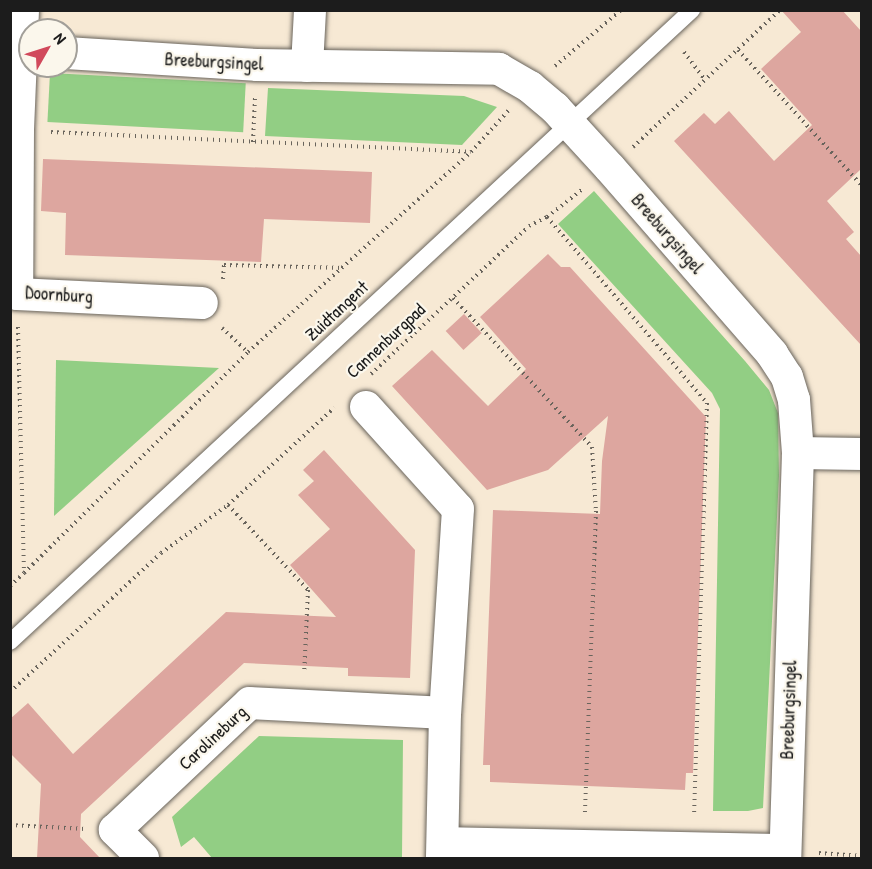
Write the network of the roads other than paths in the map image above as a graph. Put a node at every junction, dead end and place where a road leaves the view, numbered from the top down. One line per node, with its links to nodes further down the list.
1 (310, 10): 4 (street)
2 (692, 10): 6 (lane, Zuidtangent)
3 (78, 54): 4 (street, Breeburgsingel)
4 (307, 66): 6 (street, Breeburgsingel)
5 (19, 78): 7 (street, Doornburg)
6 (569, 123): 9 (street, Breeburgsingel); 11 (lane, Zuidtangent)
7 (216, 302)
8 (358, 395): 12 (street)
9 (798, 453): 10 (street); 14 (street, Breeburgsingel)
10 (861, 454)
11 (10, 642)
12 (445, 713): 13 (street); 15 (street, Carolineburg)
13 (442, 851): 14 (street)
14 (785, 854)
15 (143, 858)

